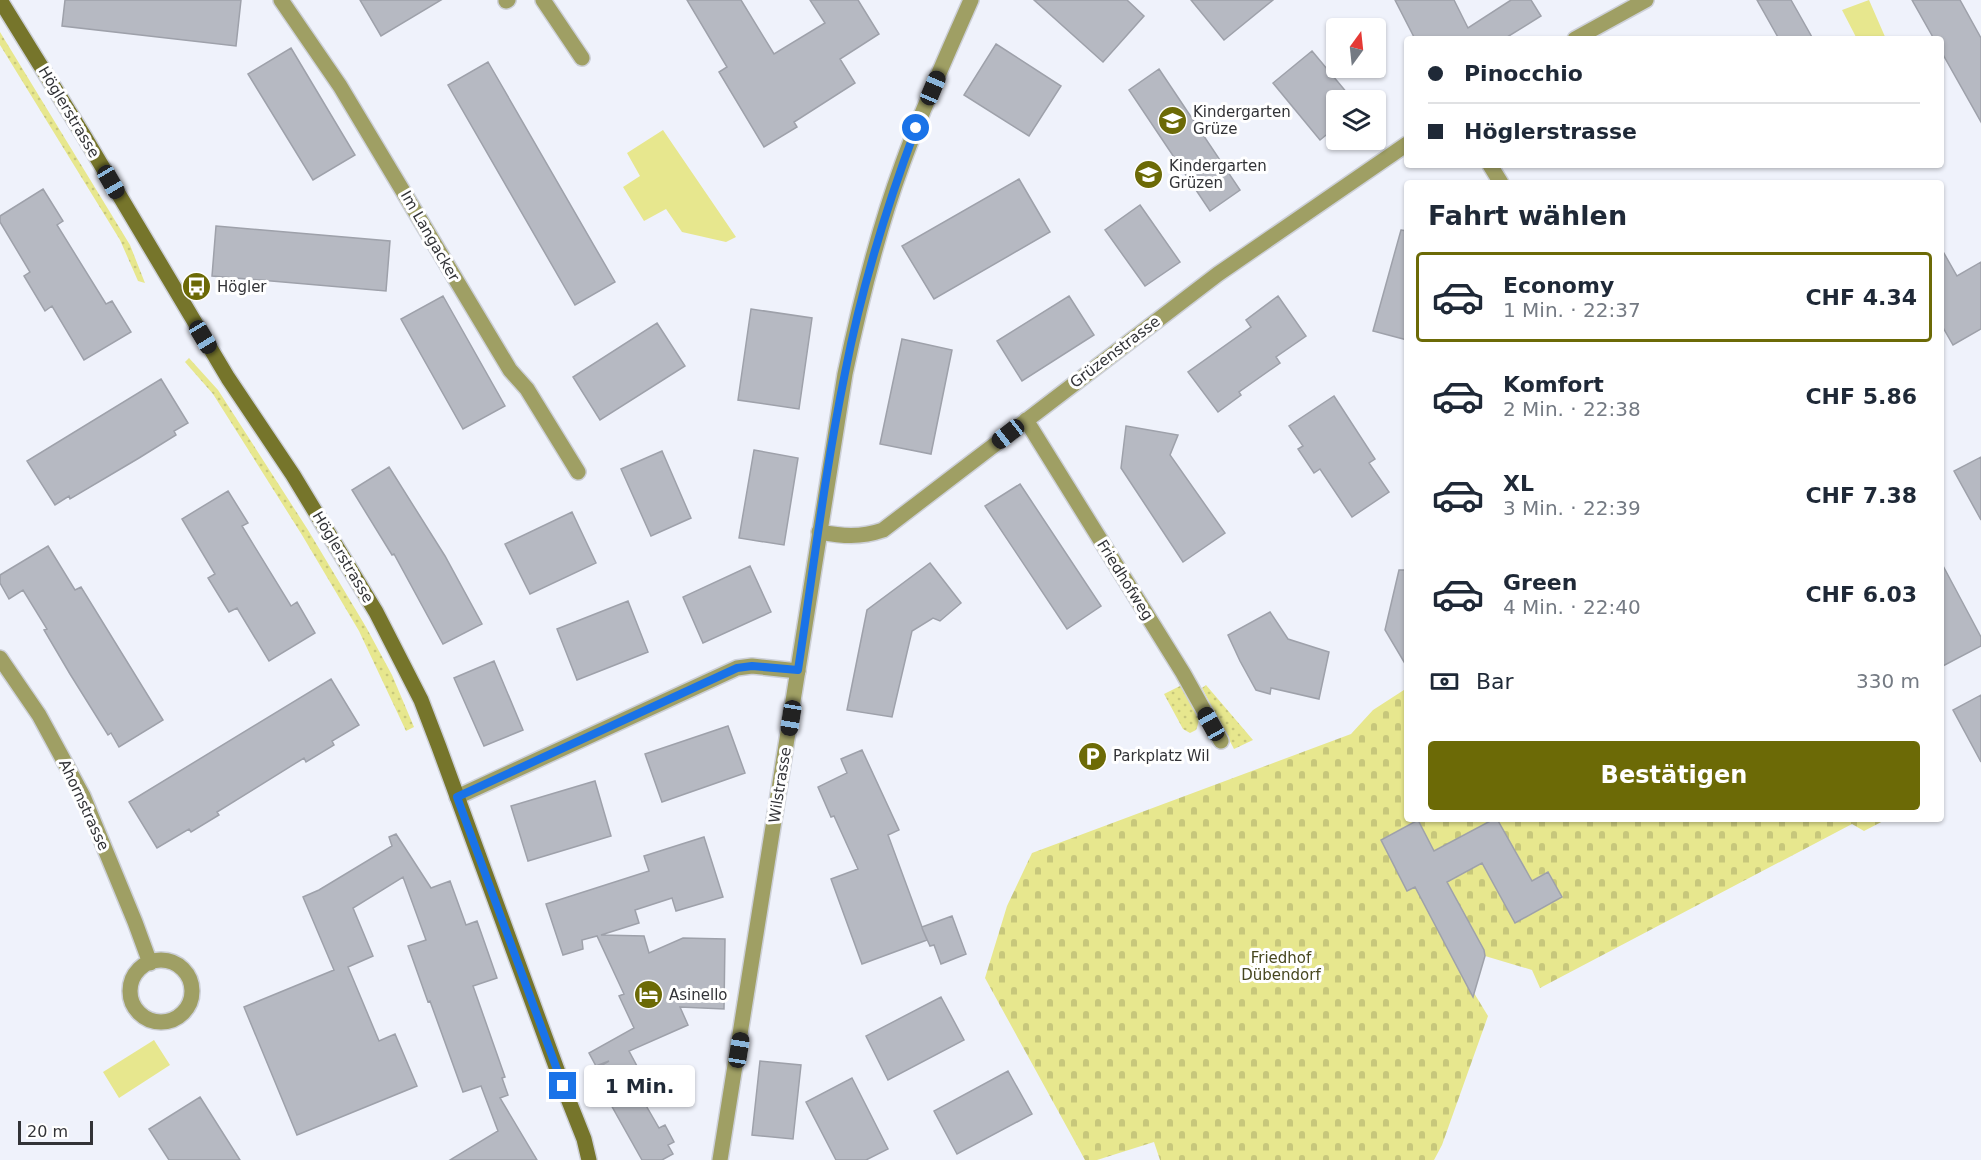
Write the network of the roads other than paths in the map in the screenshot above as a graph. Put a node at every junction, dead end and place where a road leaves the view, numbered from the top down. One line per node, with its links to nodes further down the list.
1 (0, 0): 15 (main road, Höglerstrasse)
2 (281, 0): 10 (street, Im Langacker)
3 (543, 0): 7 (street)
4 (971, 0): 11 (street, Wilstrasse)
5 (1646, 0): 6 (street)
6 (1580, 36)
7 (582, 58)
8 (1404, 146): 9 (street, Grüzenstrasse)
9 (1026, 420): 11 (street, Grüzenstrasse); 14 (street, Friedhofweg)
10 (578, 472)
11 (819, 532): 13 (street, Wilstrasse)
12 (0, 658): 16 (street, Ahornstrasse)
13 (798, 670): 15 (street); 18 (street, Wilstrasse)
14 (1221, 741)
15 (457, 797): 17 (main road, Höglerstrasse)
16 (150, 963): 16 (street)
17 (589, 1160)
18 (720, 1160)

